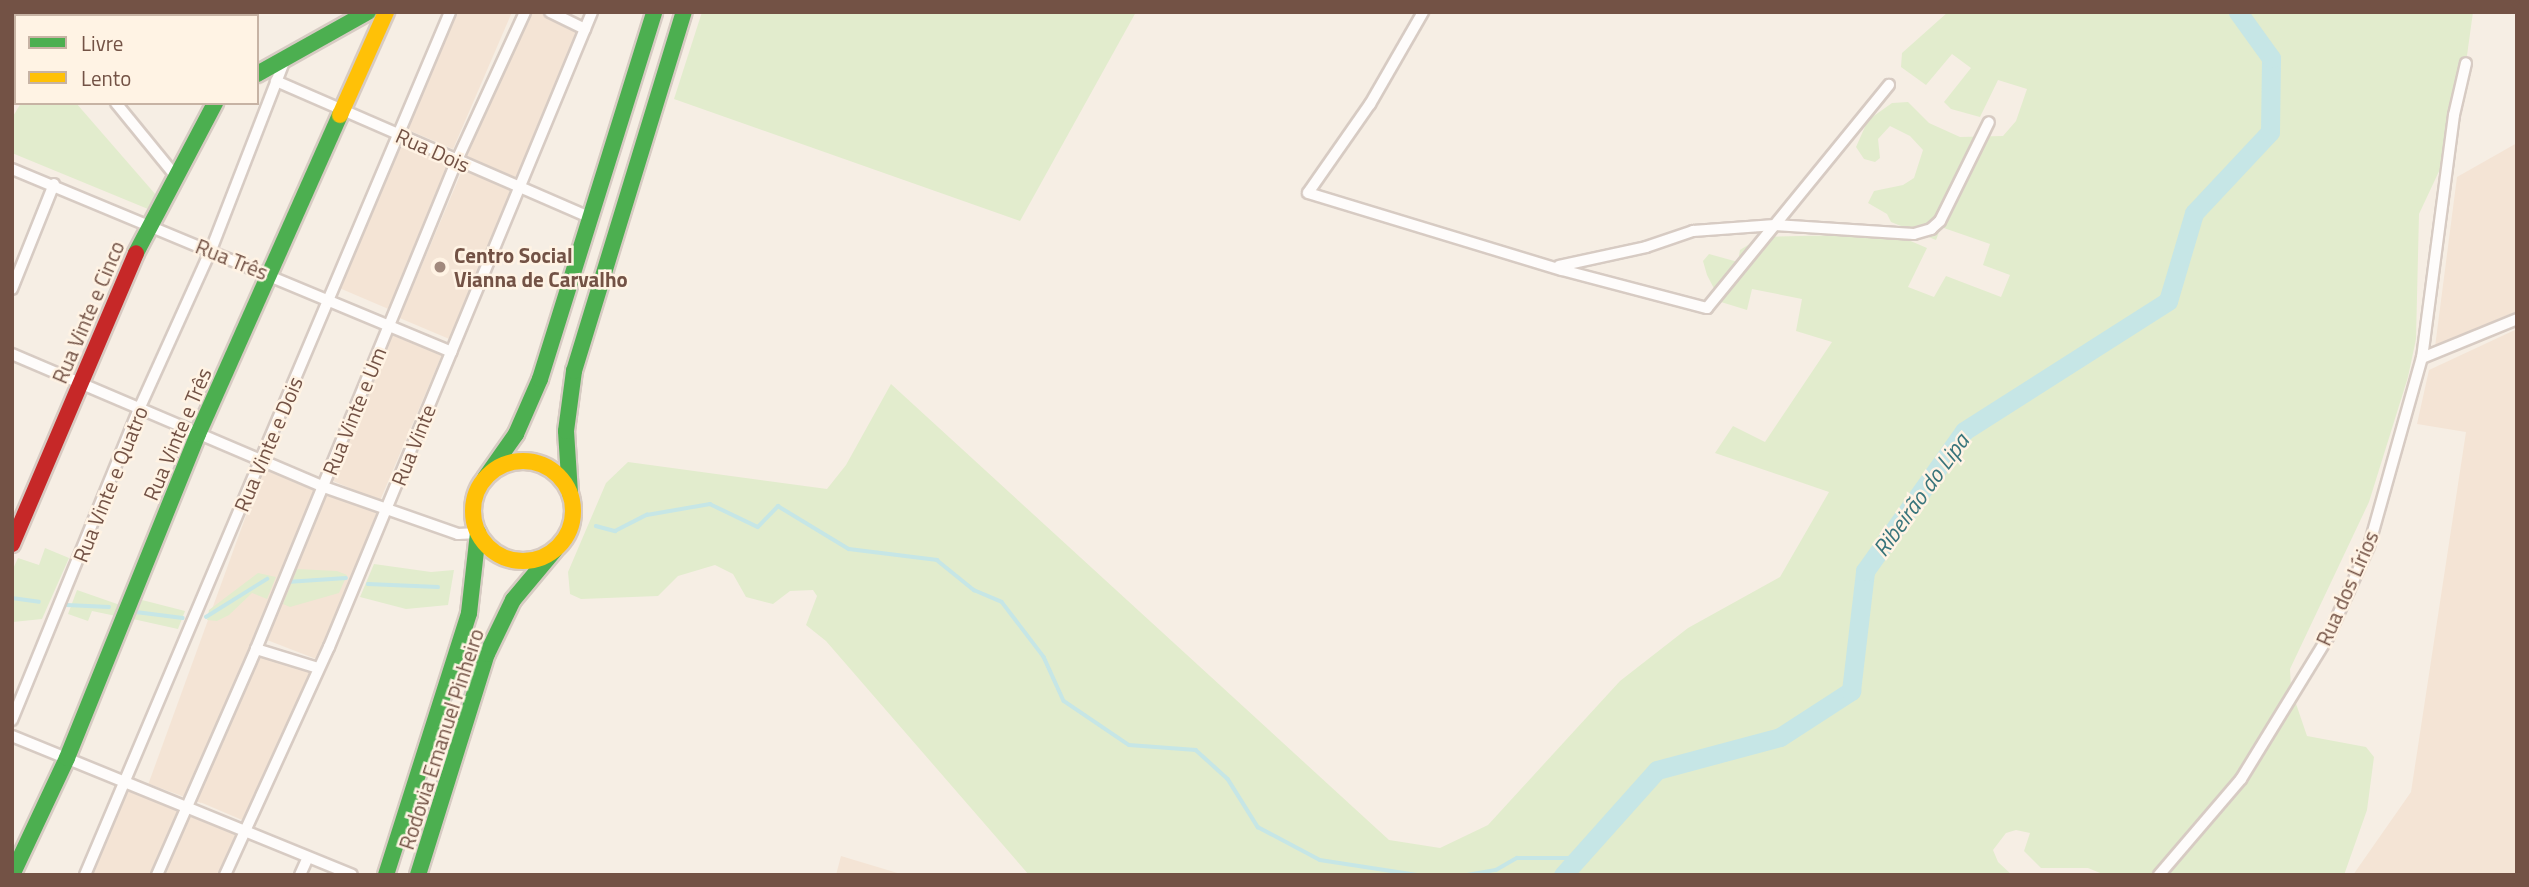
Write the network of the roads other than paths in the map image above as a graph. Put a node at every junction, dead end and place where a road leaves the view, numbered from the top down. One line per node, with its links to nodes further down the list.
1 (368, 12): 11 (main road)
2 (386, 12): 18 (main road, Rua Vinte e Três)
3 (450, 12): 20 (street, Rua Vinte e Dois)
4 (525, 12): 21 (street, Rua Vinte e Um)
5 (550, 12): 10 (street)
6 (592, 12): 10 (street, Rua Vinte)
7 (654, 12): 26 (main road)
8 (684, 12): 45 (main road)
9 (1423, 12): 30 (street)
10 (585, 29): 25 (street, Rua Vinte)
11 (285, 58): 13 (main road); 14 (street)
12 (2466, 63): 38 (street, Rua dos Lírios)
13 (259, 73)
14 (276, 81): 18 (street, Rua Dois); 29 (street)
15 (1889, 85): 27 (street)
16 (118, 105): 23 (street)
17 (214, 105): 23 (main road, Rua Vinte e Cinco)
18 (340, 109): 20 (street, Rua Dois); 31 (main road, Rua Vinte e Três)
19 (1989, 122): 27 (street)
20 (397, 134): 21 (street, Rua Dois); 33 (street, Rua Vinte e Dois)
21 (457, 160): 25 (street, Rua Dois); 35 (street, Rua Vinte e Um)
22 (12, 169): 24 (street, Rua Três)
23 (174, 174): 28 (main road, Rua Vinte e Cinco)
24 (54, 184): 28 (street, Rua Três); 32 (street)
25 (520, 188): 26 (street, Rua Dois); 36 (street, Rua Vinte)
26 (591, 218): 43 (main road)
27 (1775, 225): 30 (street); 30 (street)
28 (148, 226): 29 (street, Rua Três); 39 (main road, Rua Vinte e Cinco)
29 (211, 250): 31 (street, Rua Três); 40 (street, Rua Vinte e Quatro)
30 (1551, 267)
31 (272, 275): 33 (street, Rua Três); 41 (main road, Rua Vinte e Três)
32 (12, 289)
33 (328, 299): 35 (street, Rua Três); 42 (street, Rua Vinte e Dois)
34 (2517, 319): 38 (street)
35 (390, 323): 36 (street, Rua Três); 44 (street, Rua Vinte e Um)
36 (451, 352): 46 (street, Rua Vinte)
37 (12, 354): 39 (street)
38 (2422, 358): 67 (street, Rua dos Lírios)
39 (80, 382): 40 (street); 48 (main road, Rua Vinte e Cinco)
40 (140, 407): 41 (street); 52 (street, Rua Vinte e Quatro)
41 (198, 434): 42 (street); 54 (main road, Rua Vinte e Três)
42 (261, 462): 44 (street); 55 (street, Rua Vinte e Dois)
43 (485, 478): 45 (main road); 47 (main road)
44 (324, 487): 46 (street); 50 (street, Rua Vinte e Um)
45 (570, 493): 49 (main road)
46 (388, 509): 47 (street); 51 (street, Rua Vinte)
47 (478, 533): 49 (main road); 65 (main road, Rodovia Emanuel Pinheiro)
48 (12, 544)
49 (555, 550): 66 (main road, Rodovia Emanuel Pinheiro)
50 (256, 649): 51 (street); 56 (street, Rua Vinte e Um)
51 (318, 668): 57 (street, Rua Vinte)
52 (12, 720)
53 (12, 736): 54 (street)
54 (67, 758): 55 (street); 59 (main road, Rua Vinte e Três)
55 (125, 782): 56 (street); 60 (street, Rua Vinte e Dois)
56 (184, 809): 57 (street); 61 (street, Rua Vinte e Um)
57 (243, 833): 58 (street); 62 (street, Rua Vinte)
58 (307, 859): 63 (street); 64 (street)
59 (12, 874)
60 (85, 875)
61 (157, 875)
62 (226, 875)
63 (300, 875)
64 (352, 875)
65 (386, 875)
66 (418, 875)
67 (2160, 875)

